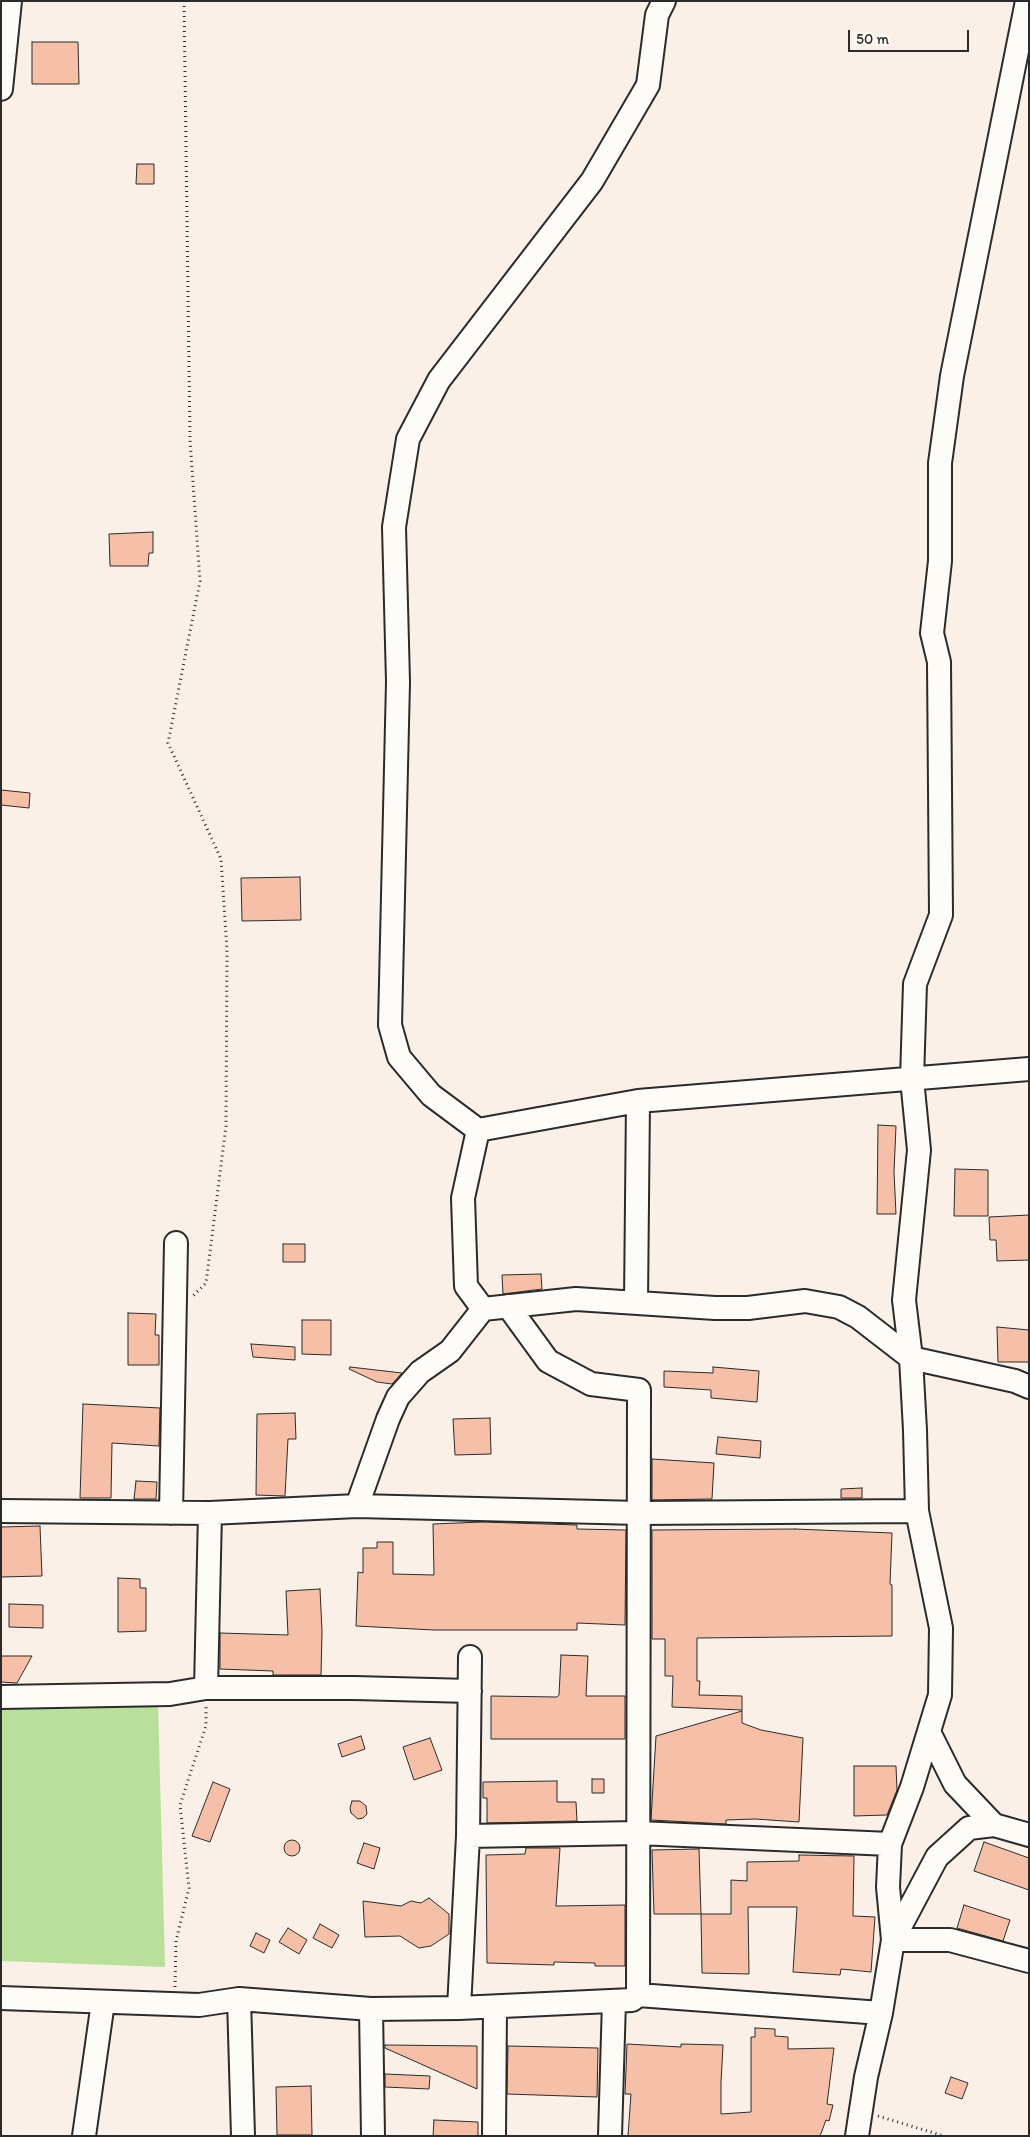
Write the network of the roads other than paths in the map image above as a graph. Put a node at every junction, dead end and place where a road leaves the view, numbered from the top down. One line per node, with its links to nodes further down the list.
1 (10, 1): 4 (street)
2 (664, 1): 8 (street)
3 (1027, 1): 6 (street)
4 (1, 89)
5 (1029, 1069): 6 (street)
6 (912, 1079): 7 (street); 13 (street)
7 (638, 1101): 8 (street); 10 (street)
8 (478, 1130): 12 (street)
9 (176, 1243): 18 (street)
10 (636, 1302): 11 (street); 13 (street)
11 (508, 1306): 12 (street); 20 (street)
12 (483, 1309): 15 (street)
13 (911, 1358): 14 (street); 17 (street)
14 (1029, 1387)
15 (357, 1506): 19 (street); 20 (street)
16 (1, 1511): 18 (street)
17 (917, 1512): 20 (street); 25 (street)
18 (171, 1513): 19 (street)
19 (210, 1513): 22 (street)
20 (639, 1513): 27 (street)
21 (470, 1657): 23 (street)
22 (206, 1688): 23 (street); 24 (street)
23 (470, 1691): 29 (street)
24 (1, 1697)
25 (929, 1732): 26 (street); 30 (street)
26 (994, 1825): 28 (street); 31 (street)
27 (638, 1833): 29 (street); 30 (street); 33 (street)
28 (1029, 1835)
29 (468, 1836): 39 (street)
30 (890, 1844): 31 (street)
31 (893, 1940): 32 (street); 41 (street)
32 (1029, 1961)
33 (638, 1995): 36 (street); 41 (street)
34 (1, 1998): 37 (street)
35 (239, 1999): 37 (street); 40 (street); 43 (street)
36 (614, 2001): 38 (street); 46 (street)
37 (103, 2002): 42 (street)
38 (495, 2007): 39 (street); 45 (street)
39 (459, 2008): 40 (street)
40 (371, 2009): 44 (street)
41 (880, 2013): 47 (street)
42 (84, 2136)
43 (243, 2136)
44 (373, 2136)
45 (494, 2136)
46 (610, 2136)
47 (857, 2136)

